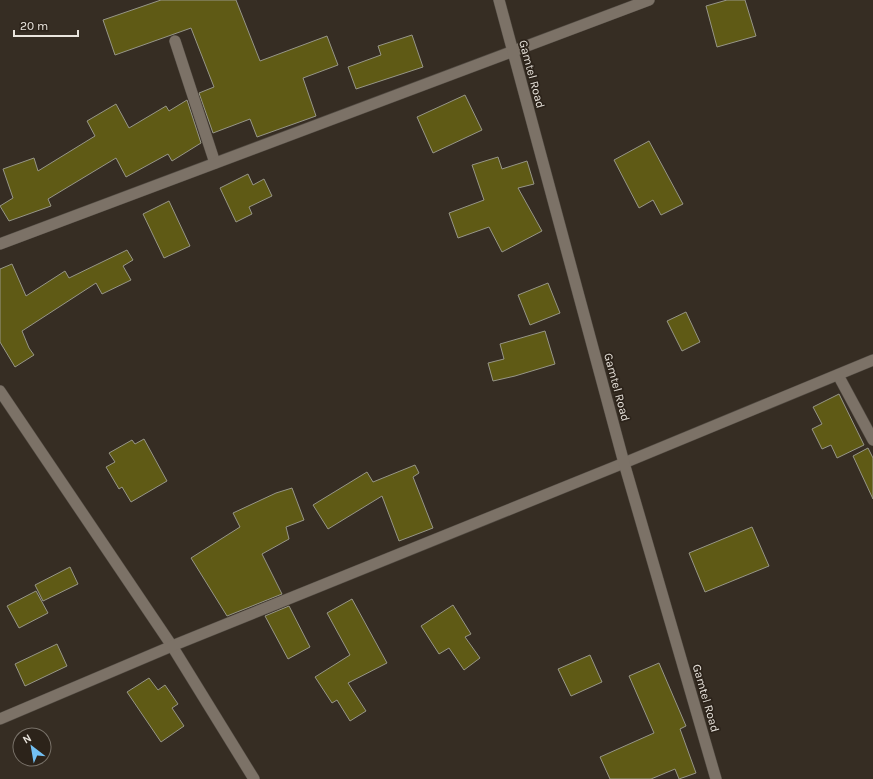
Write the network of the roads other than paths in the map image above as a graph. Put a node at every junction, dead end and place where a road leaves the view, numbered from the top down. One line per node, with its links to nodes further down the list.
1 (499, 0): 4 (street, Gamtel Road)
2 (649, 0): 4 (street)
3 (175, 41): 5 (street)
4 (513, 51): 5 (street); 11 (street, Gamtel Road)
5 (215, 163): 6 (street)
6 (0, 244)
7 (873, 360): 8 (street)
8 (838, 376): 10 (street); 11 (street)
9 (0, 391): 12 (street)
10 (873, 440)
11 (624, 463): 12 (street); 15 (street, Gamtel Road)
12 (172, 646): 13 (street); 14 (street)
13 (0, 719)
14 (254, 779)
15 (716, 779)

